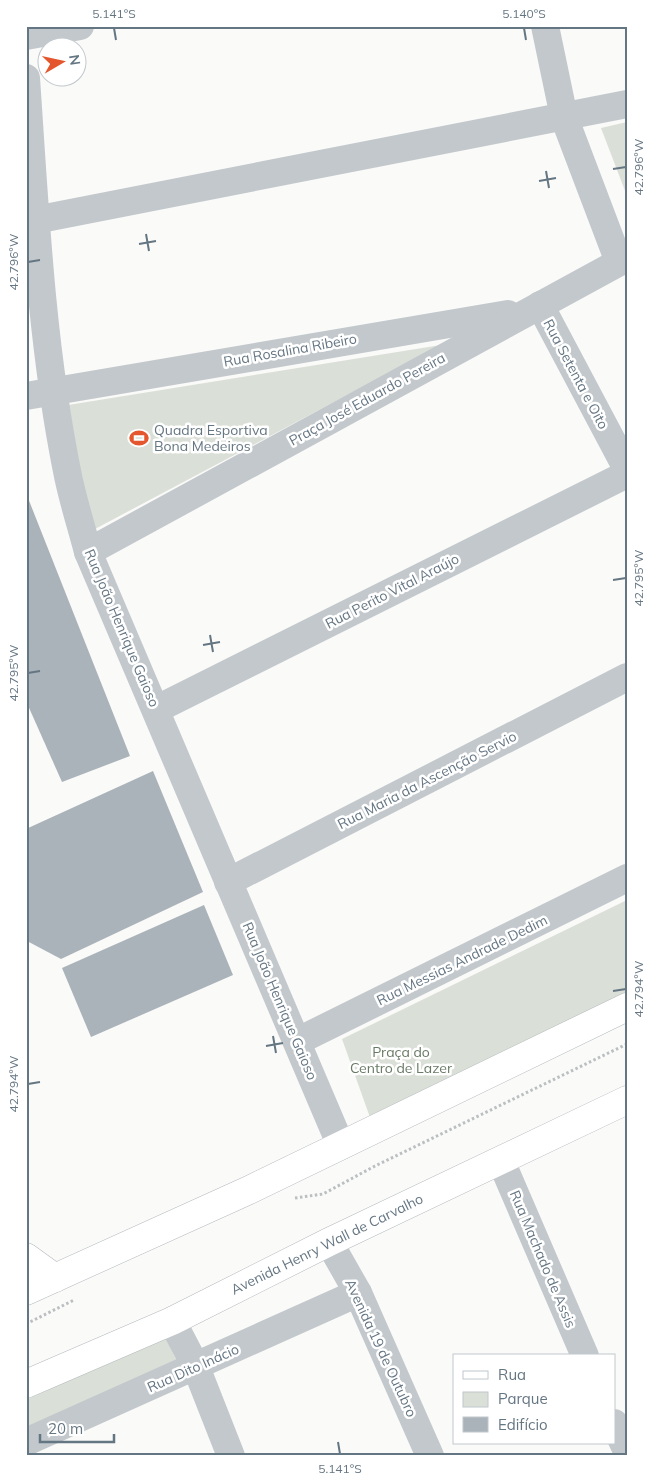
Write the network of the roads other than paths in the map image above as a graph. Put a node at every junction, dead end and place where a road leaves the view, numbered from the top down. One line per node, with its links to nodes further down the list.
1 (80, 26): 3 (street)
2 (545, 26): 6 (street, Praça José Eduardo Pereira)
3 (26, 36)
4 (26, 78): 7 (street, Rua João Henrique Gaioso)
5 (627, 104): 6 (street)
6 (564, 117): 7 (street); 8 (street, Praça José Eduardo Pereira)
7 (35, 220): 10 (street, Rua João Henrique Gaioso)
8 (623, 260): 9 (street, Praça José Eduardo Pereira)
9 (534, 308): 10 (street, Rua Rosalina Ribeiro); 11 (street, Rua Setenta e Oito); 13 (street, Praça José Eduardo Pereira)
10 (39, 393): 13 (street, Rua João Henrique Gaioso)
11 (627, 469)
12 (627, 474): 15 (street, Rua Perito Vital Araújo)
13 (88, 552): 15 (street, Rua João Henrique Gaioso)
14 (627, 677): 17 (street, Rua Maria da Ascenção Servio)
15 (157, 709): 17 (street, Rua João Henrique Gaioso)
16 (627, 878): 19 (street, Rua Messias Andrade Dedim)
17 (228, 882): 19 (street, Rua João Henrique Gaioso)
18 (627, 1006): 21 (main road)
19 (298, 1042): 21 (street, Rua João Henrique Gaioso)
20 (627, 1100): 22 (main road, Avenida Henry Wall de Carvalho)
21 (341, 1146): 25 (main road)
22 (501, 1162): 23 (main road, Avenida Henry Wall de Carvalho); 29 (street, Rua Machado de Assis)
23 (329, 1242): 27 (street, Avenida 19 de Outubro); 28 (main road, Avenida Henry Wall de Carvalho)
24 (26, 1256): 25 (main road)
25 (54, 1278): 26 (main road)
26 (26, 1291)
27 (358, 1293): 30 (street, Rua Dito Inácio); 36 (street, Avenida 19 de Outubro)
28 (172, 1320): 30 (street); 31 (main road, Avenida Henry Wall de Carvalho)
29 (584, 1354)
30 (196, 1367): 33 (street, Rua Dito Inácio); 35 (street)
31 (26, 1384)
32 (616, 1427): 34 (street)
33 (26, 1442)
34 (627, 1451)
35 (231, 1456)
36 (430, 1456)

